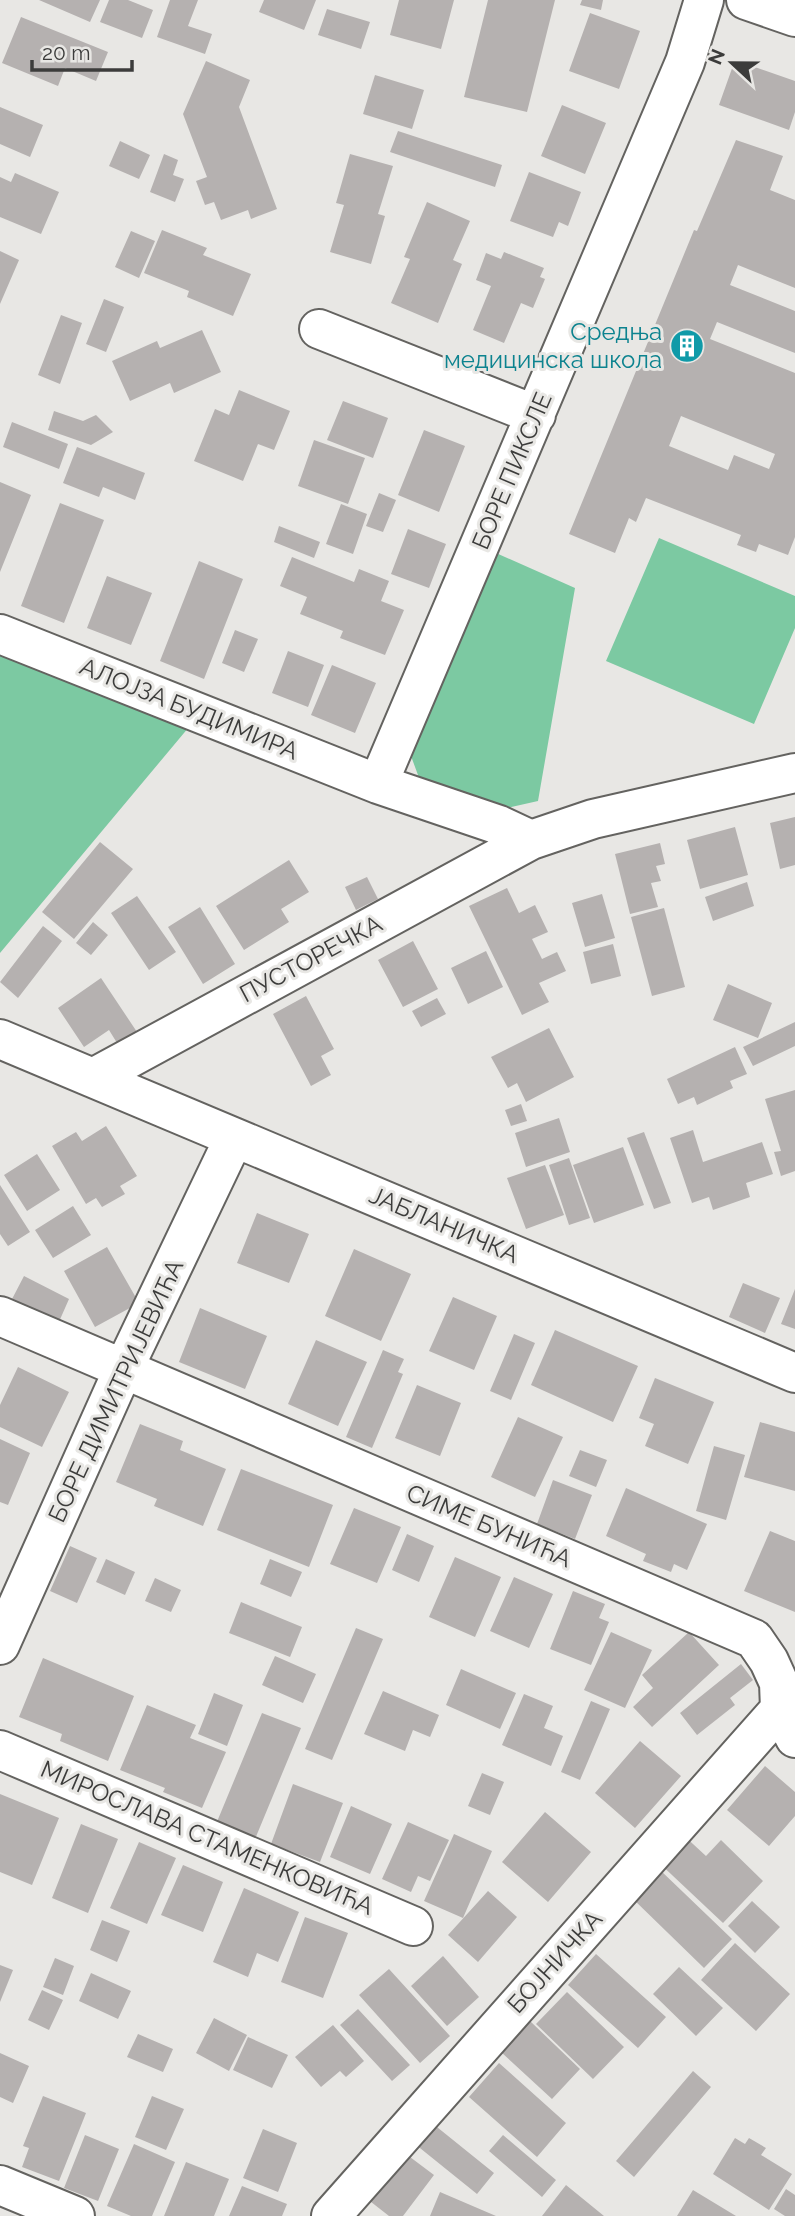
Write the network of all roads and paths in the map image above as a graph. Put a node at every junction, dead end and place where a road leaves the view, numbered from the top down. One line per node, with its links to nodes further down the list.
1 (704, 0): 5 (street, БОРЕ ПИКСЛЕ)
2 (746, 0): 3 (street)
3 (795, 17)
4 (319, 329): 5 (street)
5 (536, 415): 8 (street, БОРЕ ПИКСЛЕ)
6 (0, 634): 8 (street, АЛОЈЗА БУДИМИРА)
7 (795, 773): 9 (street, ПУСТОРЕЧКА)
8 (378, 783): 9 (street)
9 (530, 840): 11 (street, ПУСТОРЕЧКА)
10 (0, 1039): 11 (street, ЈАБЛАНИЧКА)
11 (93, 1077): 12 (street, ЈАБЛАНИЧКА)
12 (234, 1138): 14 (street, БОРЕ ДИМИТРИЈЕВИЋА); 15 (street, ЈАБЛАНИЧКА)
13 (0, 1316): 14 (street)
14 (123, 1370): 16 (street, БОРЕ ДИМИТРИЈЕВИЋА); 17 (street, СИМЕ БУНИЋА)
15 (795, 1373)
16 (0, 1645)
17 (788, 1723): 22 (street, БОЈНИЧКА)
18 (0, 1749): 19 (street, МИРОСЛАВА СТАМЕНКОВИЋА)
19 (413, 1926)
20 (0, 2185): 21 (street)
21 (75, 2216)
22 (331, 2216)

